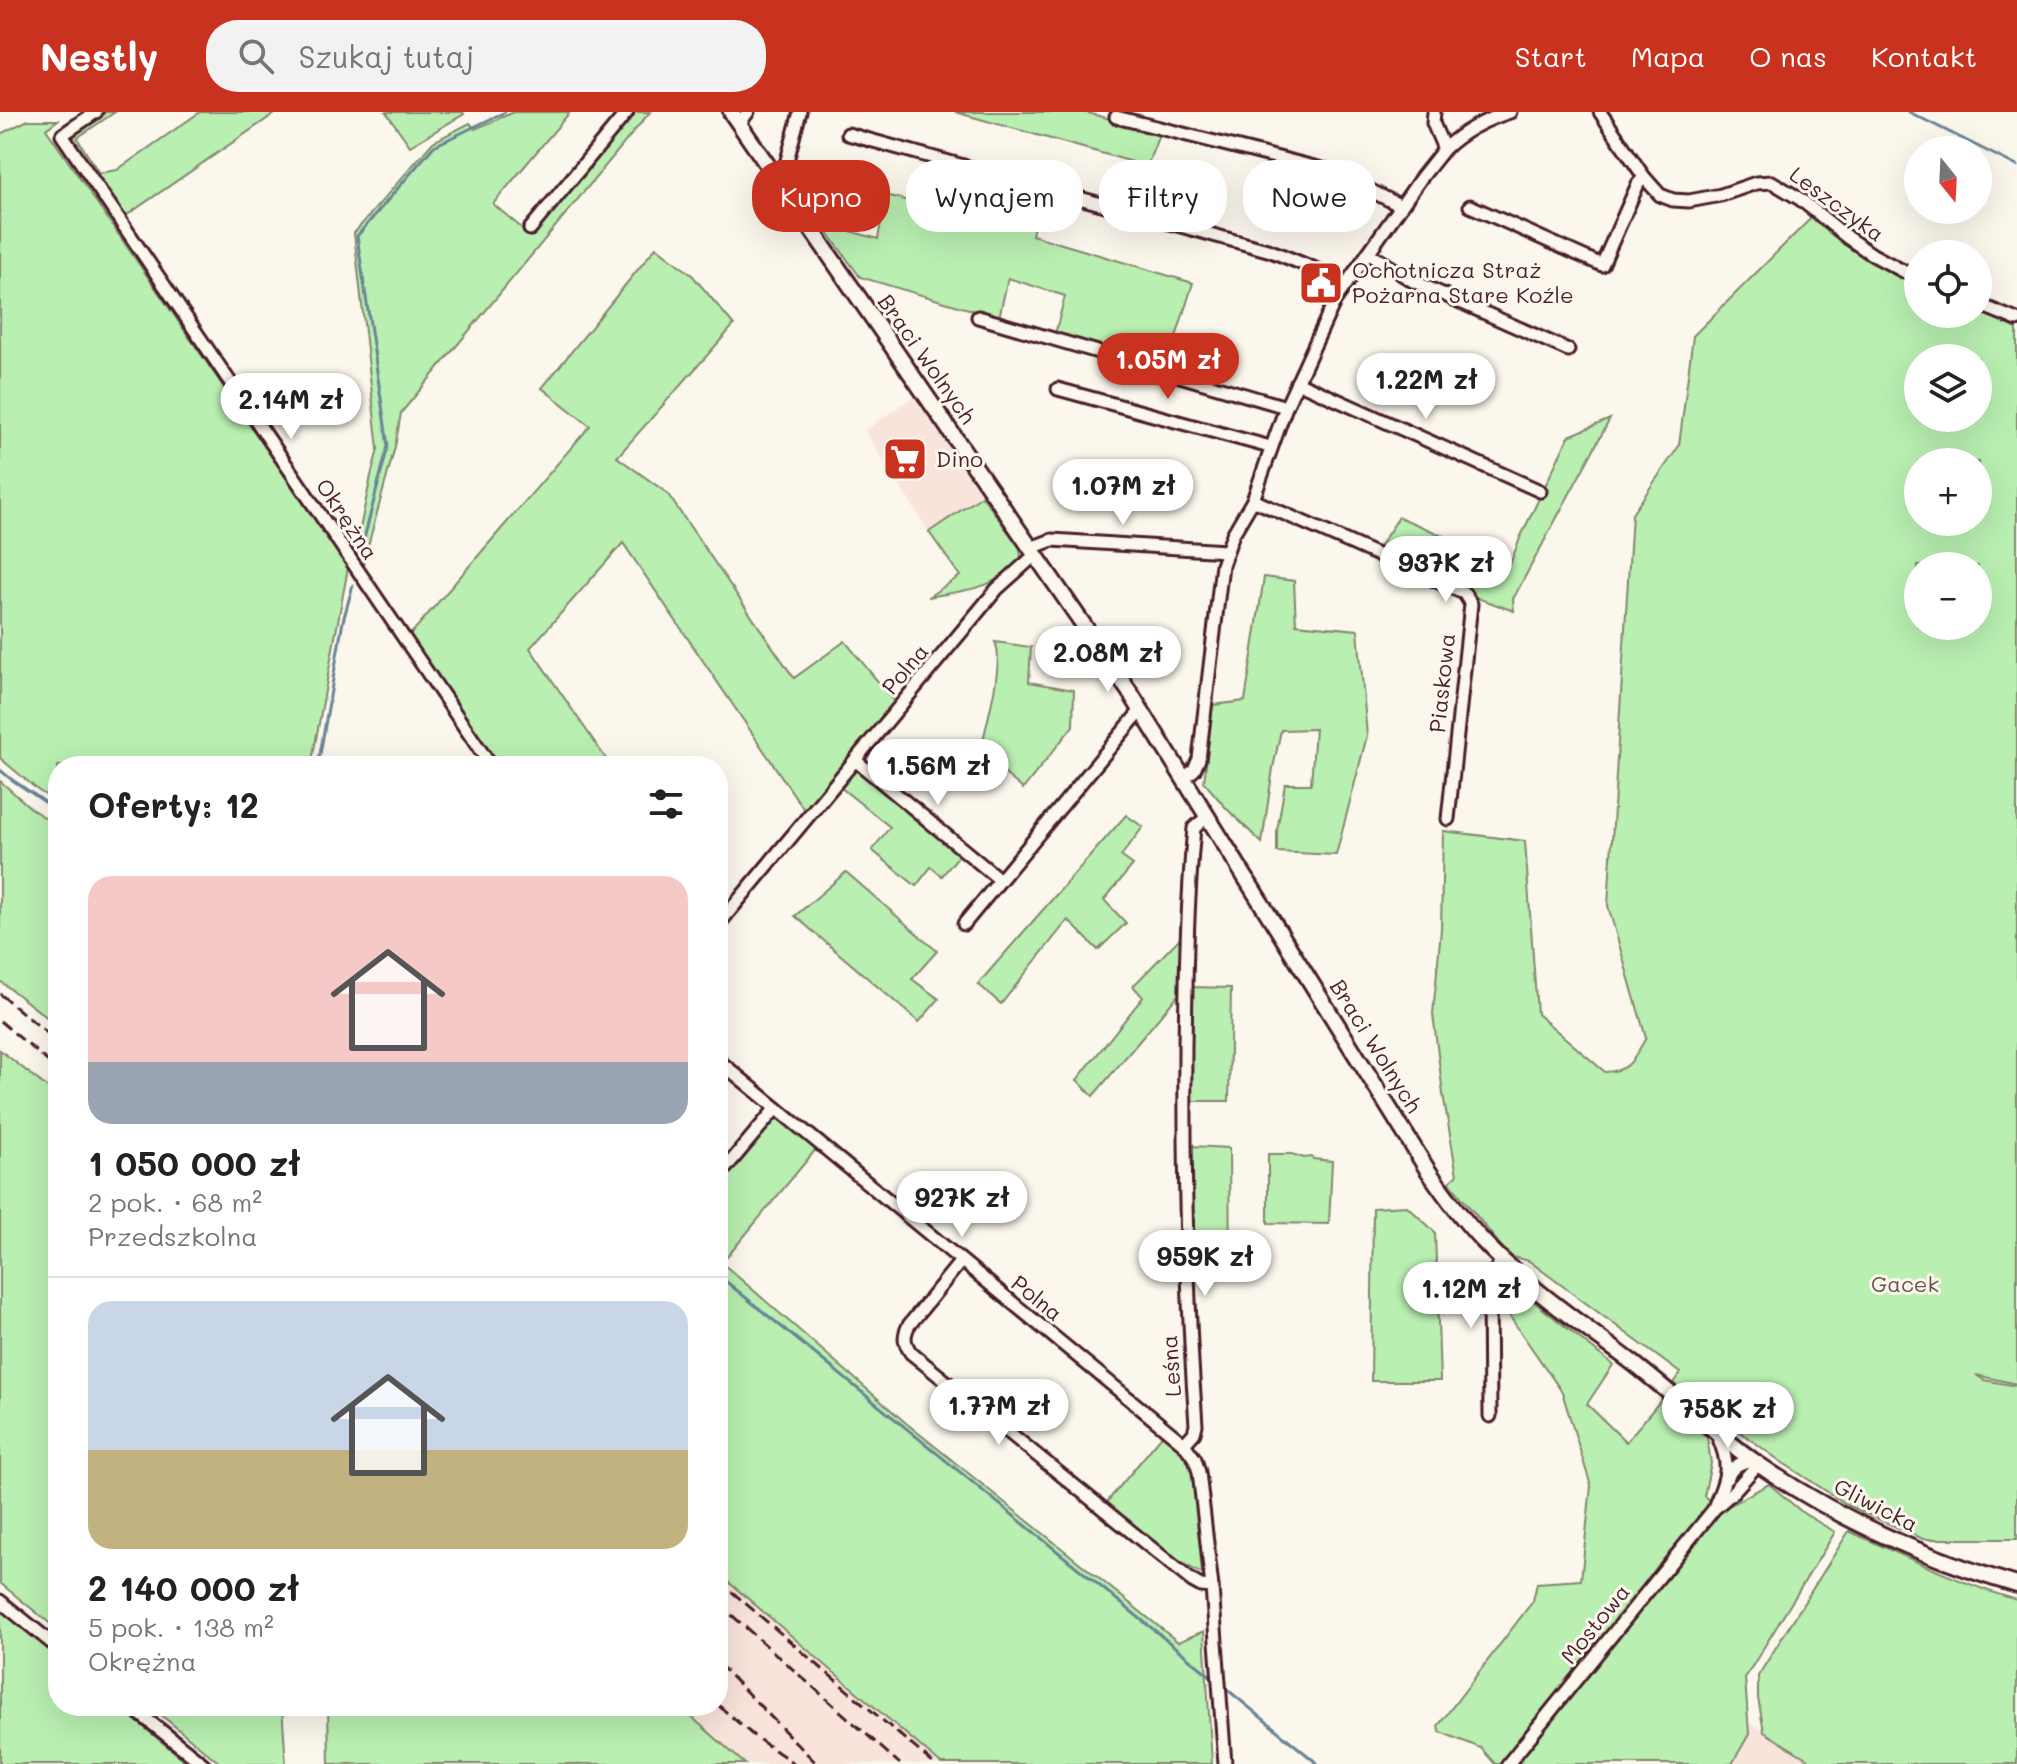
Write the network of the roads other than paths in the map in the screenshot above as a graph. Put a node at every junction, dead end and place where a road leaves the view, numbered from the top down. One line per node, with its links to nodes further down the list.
1 (96, 112): 34 (street, Okrężna)
2 (627, 112): 16 (street)
3 (800, 112): 12 (street)
4 (1434, 112): 10 (street)
5 (1510, 112): 10 (street)
6 (1600, 112): 13 (street, Leszczyka)
7 (739, 116): 11 (main road, Braci Wolnych)
8 (1116, 117): 14 (street)
9 (848, 134): 20 (street)
10 (1444, 149): 14 (street)
11 (765, 160)
12 (787, 160)
13 (1644, 177): 15 (street); 19 (street, Leszczyka)
14 (1401, 206): 18 (street)
15 (1470, 206)
16 (530, 229)
17 (813, 232): 31 (main road, Braci Wolnych)
18 (1368, 253): 20 (street); 24 (street)
19 (1904, 272)
20 (1345, 284): 25 (street)
21 (1992, 310): 23 (street)
22 (978, 317): 27 (street)
23 (2017, 320)
24 (1568, 350)
25 (1297, 382): 27 (street); 29 (street)
26 (1058, 389): 28 (street)
27 (1286, 407): 28 (street)
28 (1270, 447): 30 (street)
29 (1540, 491)
30 (1253, 500): 32 (street); 38 (street, Piaskowa)
31 (1034, 551): 32 (street); 33 (main road, Braci Wolnych); 35 (street, Polna)
32 (1226, 551): 36 (street)
33 (1141, 710): 36 (main road, Braci Wolnych); 39 (street)
34 (484, 756)
35 (855, 760): 39 (street); 40 (street, Polna)
36 (1183, 779): 37 (main road, Braci Wolnych)
37 (1207, 817): 45 (main road, Braci Wolnych); 49 (street, Leśna)
38 (1448, 819)
39 (1000, 880): 41 (street)
40 (728, 913)
41 (964, 924)
42 (728, 1068): 43 (street, Polna)
43 (776, 1108): 44 (street); 46 (street, Polna)
44 (728, 1165)
45 (1502, 1260): 47 (street); 48 (main road, Gliwicka)
46 (961, 1261): 49 (street, Polna); 54 (street)
47 (1490, 1416)
48 (1717, 1433): 50 (main road, Gliwicka); 51 (street)
49 (1184, 1444): 54 (street)
50 (1756, 1462): 51 (street); 52 (street, Mostowa); 53 (main road, Gliwicka)
51 (1727, 1478): 52 (street, Mostowa)
52 (1714, 1509): 60 (street, Mostowa)
53 (2017, 1585)
54 (1212, 1587): 58 (street)
55 (0, 1601): 56 (street)
56 (48, 1640)
57 (143, 1716): 59 (street)
58 (1229, 1762)
59 (203, 1764)
60 (1508, 1764)

